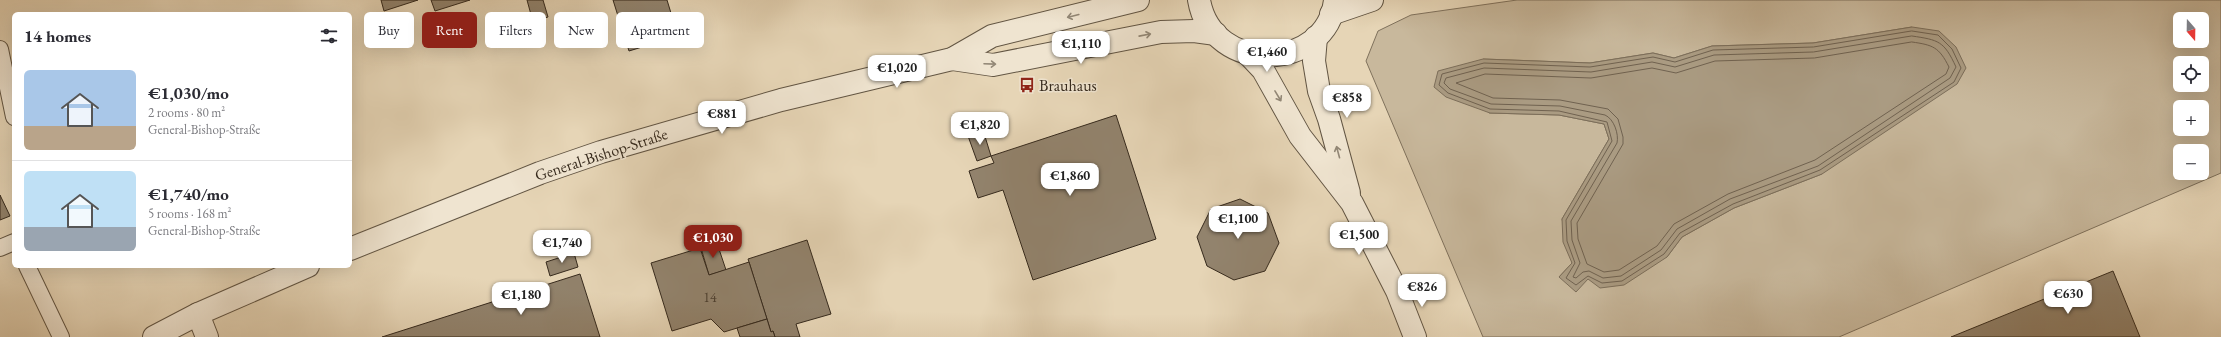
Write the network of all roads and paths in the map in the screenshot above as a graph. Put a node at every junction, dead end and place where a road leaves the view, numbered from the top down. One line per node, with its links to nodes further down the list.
1 (1138, 0): 9 (street, General-Bishop-Straße, one-way to 9)
2 (1199, 0): 5 (street)
3 (1372, 0): 4 (street)
4 (1333, 7): 6 (street)
5 (1216, 34): 8 (street); 9 (street, General-Bishop-Straße, one-way to 5)
6 (1316, 37): 8 (street); 11 (street, one-way to 6)
7 (0, 49): 10 (lane)
8 (1247, 53): 11 (street, one-way to 11)
9 (952, 59): 14 (street, General-Bishop-Straße)
10 (12, 107)
11 (1352, 203): 21 (street)
12 (12, 243): 13 (lane)
13 (0, 248)
14 (352, 248)
15 (28, 268): 18 (lane)
16 (303, 268): 17 (street)
17 (198, 314): 19 (street); 20 (street)
18 (61, 337)
19 (154, 337)
20 (207, 337)
21 (1415, 337)

